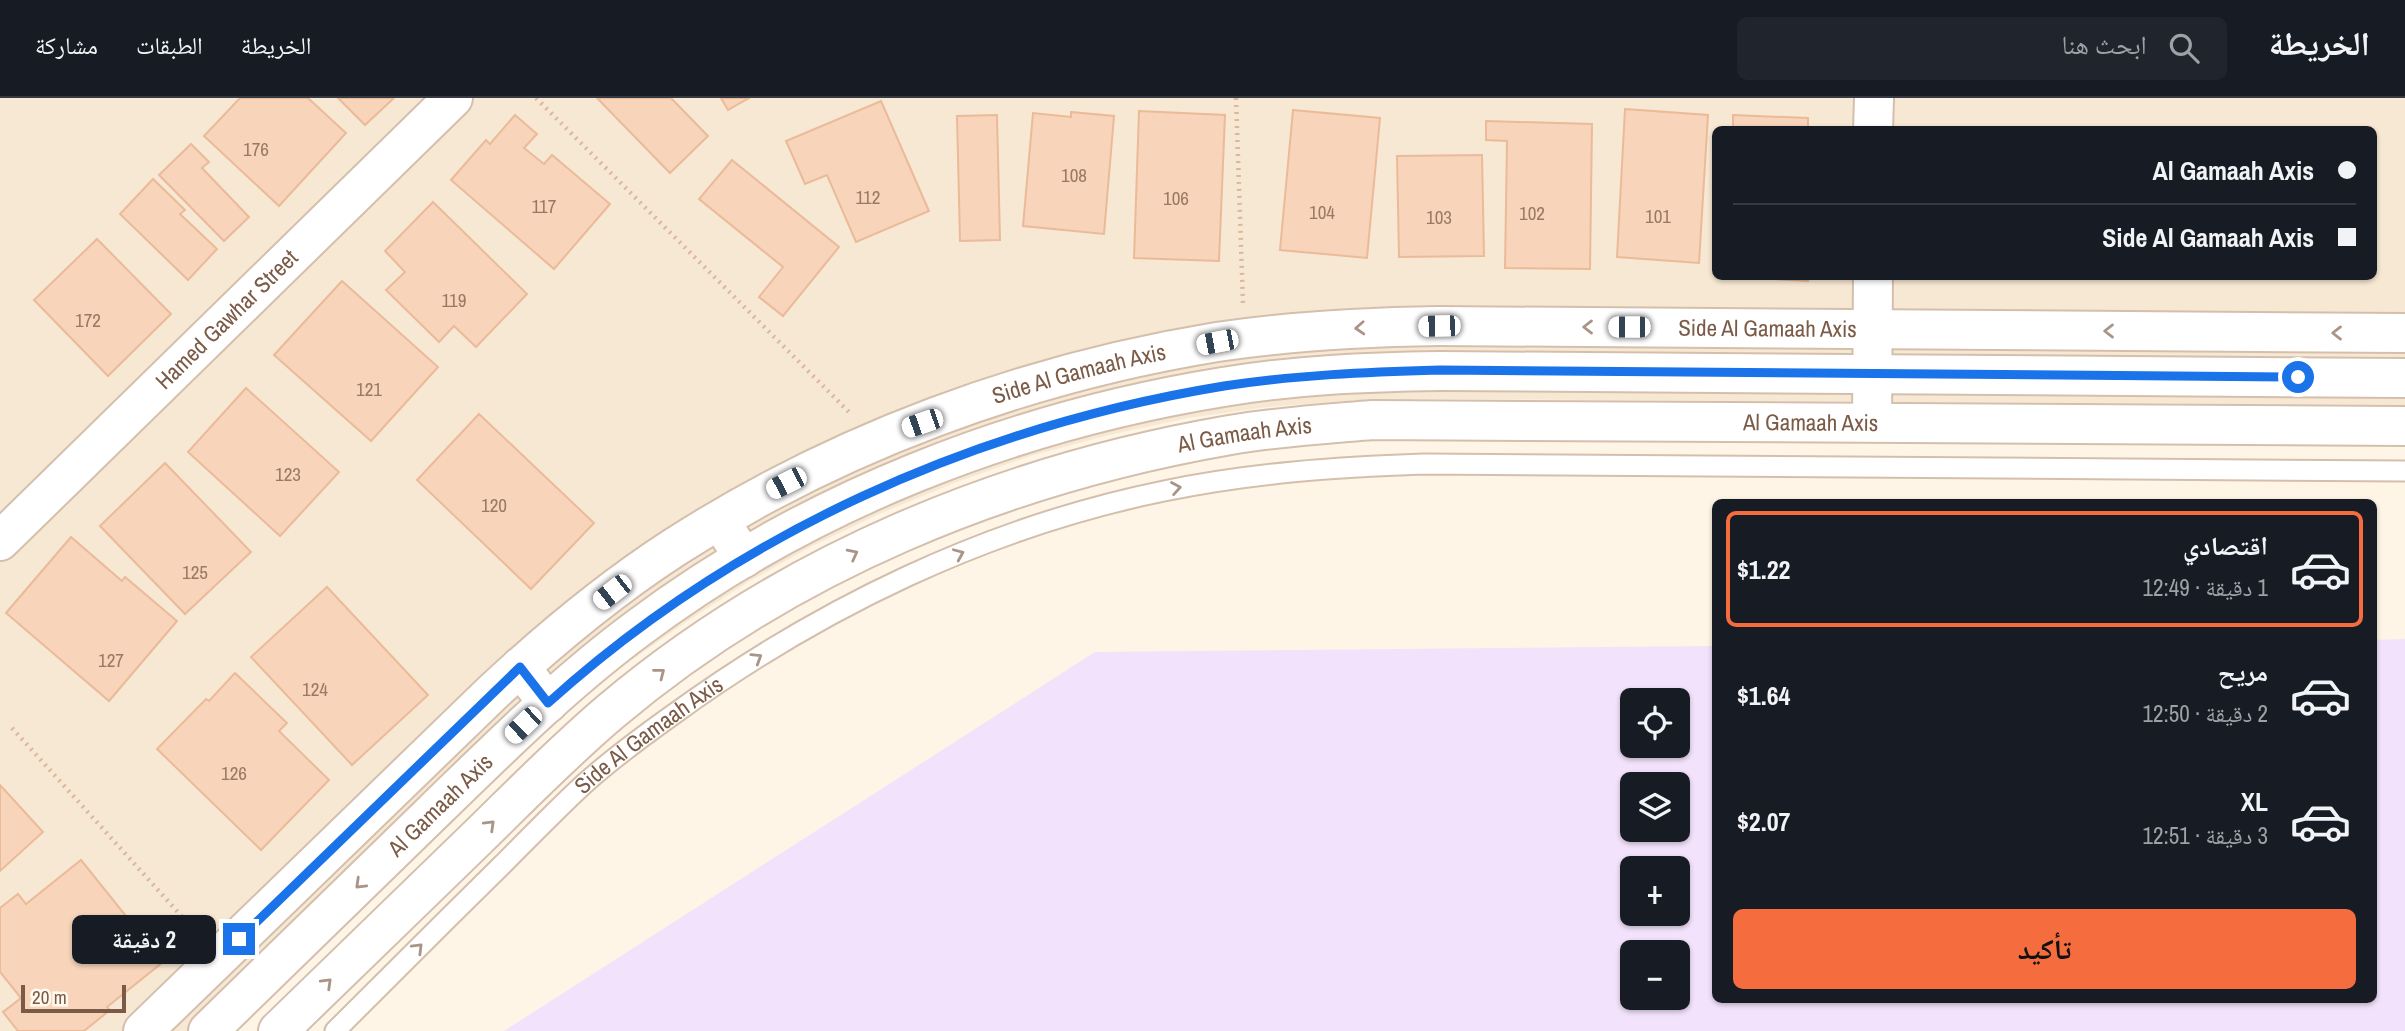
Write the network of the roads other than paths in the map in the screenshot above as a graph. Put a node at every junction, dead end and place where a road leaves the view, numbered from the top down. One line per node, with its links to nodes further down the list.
1 (453, 98): 13 (street, Hamed Gawhar Street)
2 (1874, 98): 3 (street)
3 (1873, 126)
4 (1873, 280): 5 (street)
5 (1873, 329): 6 (street, Side Al Gamaah Axis, one-way to 5); 7 (street); 12 (street, Side Al Gamaah Axis, one-way to 12)
6 (2405, 333)
7 (1872, 374): 8 (street, Al Gamaah Axis); 9 (street); 14 (street, Al Gamaah Axis)
8 (2405, 378)
9 (1872, 422): 10 (street, Al Gamaah Axis); 19 (street, Al Gamaah Axis, one-way to 9)
10 (2405, 426)
11 (2405, 471): 20 (lane, Side Al Gamaah Axis, one-way to 11)
12 (720, 521): 14 (street); 15 (street, Side Al Gamaah Axis)
13 (0, 541)
14 (744, 558): 16 (street, Al Gamaah Axis)
15 (520, 667): 16 (street); 17 (street, Side Al Gamaah Axis)
16 (548, 703): 18 (street, Al Gamaah Axis, one-way to 18)
17 (143, 1031)
18 (208, 1031)
19 (278, 1031)
20 (335, 1031)

